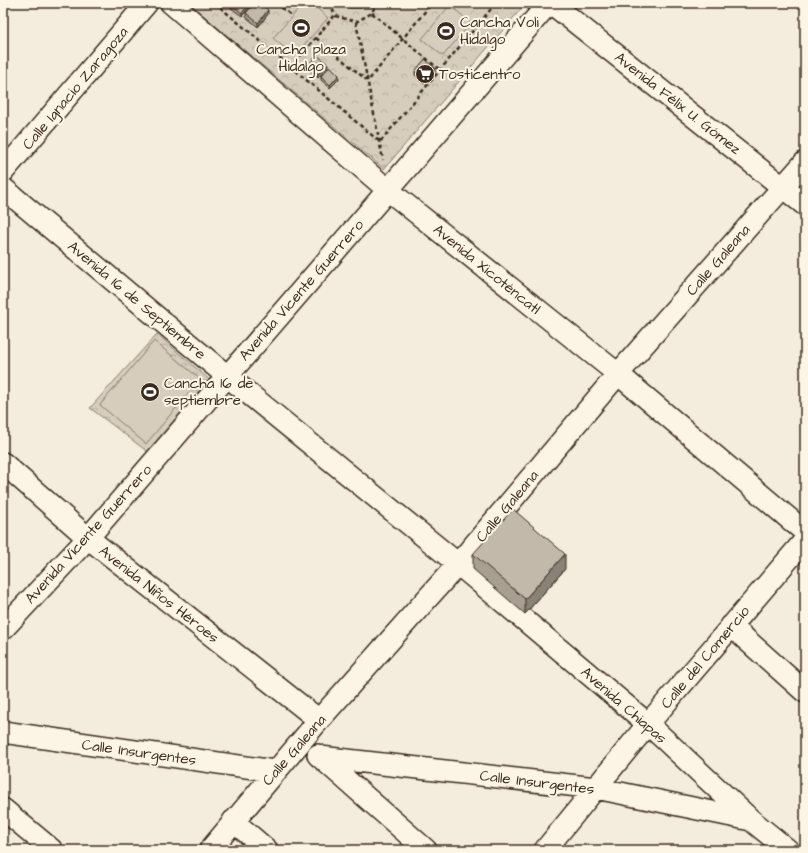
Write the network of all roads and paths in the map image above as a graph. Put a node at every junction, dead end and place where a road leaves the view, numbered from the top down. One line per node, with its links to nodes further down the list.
1 (147, 3): 21 (street, Calle Ignacio Zaragoza)
2 (171, 3): 24 (street, Avenida Xicoténcatl)
3 (215, 3): 16 (path)
4 (276, 3): 12 (path)
5 (329, 3): 11 (path)
6 (376, 3): 10 (path)
7 (432, 3): 15 (path)
8 (496, 3): 17 (path)
9 (550, 3): 22 (street, Avenida Félix U. Gómez); 24 (street, Avenida Vicente Guerrero)
10 (372, 13): 13 (path); 15 (path)
11 (335, 15): 13 (path); 14 (path)
12 (292, 16)
13 (356, 22): 18 (path)
14 (316, 38): 16 (path); 18 (path)
15 (403, 39): 17 (path); 18 (path)
16 (291, 67): 19 (path)
17 (440, 70): 19 (path)
18 (368, 81): 19 (path)
19 (380, 142)
20 (805, 162): 22 (street, Calle Galeana)
21 (3, 172)
22 (783, 186): 25 (street, Avenida Félix U. Gómez); 26 (street, Calle Galeana)
23 (3, 188): 27 (street, Avenida 16 de Septiembre)
24 (388, 190): 26 (street, Avenida Xicoténcatl); 27 (street, Avenida Vicente Guerrero)
25 (805, 205)
26 (618, 374): 29 (street, Avenida Xicoténcatl); 32 (street, Calle Galeana)
27 (227, 376): 30 (street, Avenida Vicente Guerrero); 32 (street, Avenida 16 de Septiembre)
28 (8, 473): 30 (street, Avenida Niños Héroes)
29 (805, 532)
30 (88, 538): 34 (street, Avenida Vicente Guerrero); 36 (street, Avenida Niños Héroes)
31 (805, 540): 33 (street, Calle del Comercio)
32 (458, 564): 36 (street, Calle Galeana); 37 (street, Avenida Chiapas)
33 (731, 626): 35 (street); 37 (street, Calle del Comercio)
34 (3, 629)
35 (805, 692)
36 (319, 720): 39 (street, Calle Galeana)
37 (648, 724): 42 (street, Calle del Comercio); 44 (street, Avenida Chiapas)
38 (3, 732): 41 (street, Calle Insurgentes)
39 (302, 743): 40 (street); 41 (street, Calle Galeana)
40 (320, 757): 42 (street, Calle Insurgentes); 49 (street)
41 (274, 772): 45 (street, Calle Galeana)
42 (596, 788): 44 (street, Calle Insurgentes); 50 (street, Calle del Comercio)
43 (3, 809): 46 (street)
44 (751, 820): 51 (street, Avenida Chiapas)
45 (233, 821): 47 (street, Calle Galeana); 48 (street)
46 (52, 850)
47 (210, 850)
48 (267, 850)
49 (426, 850)
50 (545, 850)
51 (788, 850)

